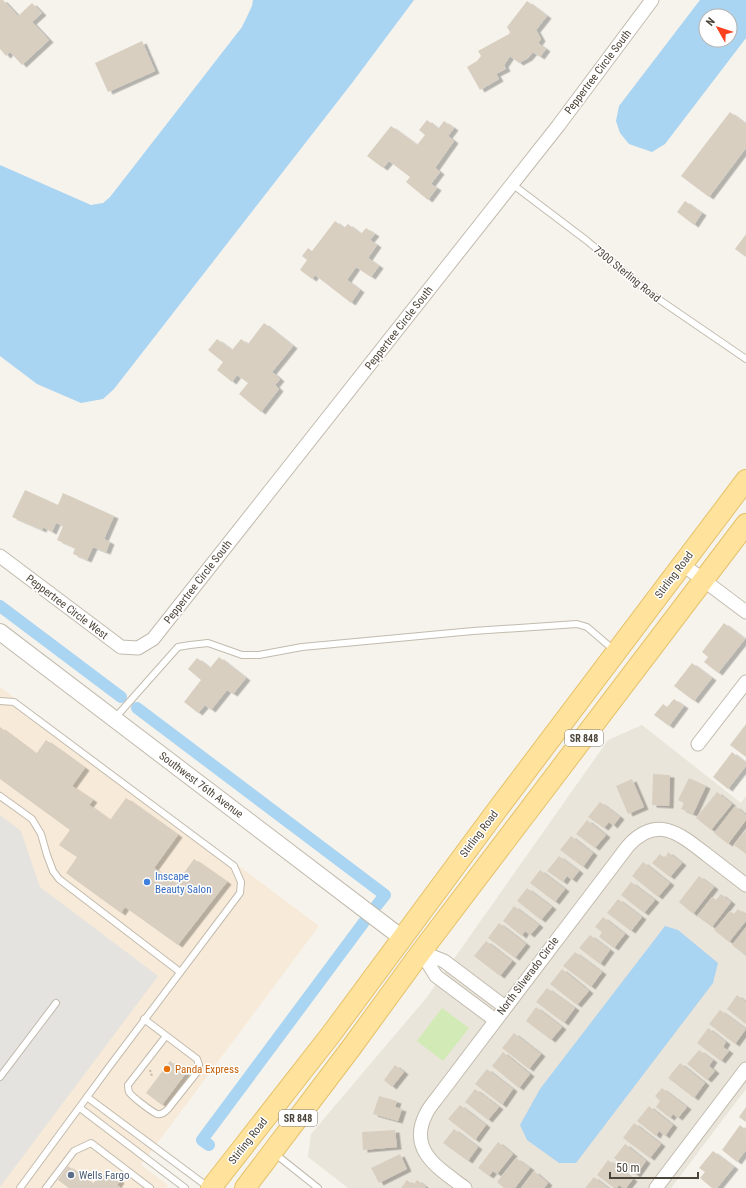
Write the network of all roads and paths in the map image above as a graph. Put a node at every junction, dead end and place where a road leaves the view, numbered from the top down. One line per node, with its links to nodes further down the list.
1 (652, 0): 2 (street, Peppertree Circle South)
2 (512, 184): 3 (lane, 7300 Sterling Road); 11 (street, Peppertree Circle South)
3 (746, 359)
4 (746, 480): 7 (main road, Stirling Road / SR 848)
5 (746, 524): 8 (main road, SR 848)
6 (0, 556): 11 (street, Peppertree Circle West)
7 (682, 564): 8 (street); 12 (main road, Stirling Road / SR 848)
8 (703, 581): 9 (street); 21 (main road, SR 848)
9 (746, 612)
10 (0, 632): 15 (street, Southwest 76th Avenue)
11 (138, 648)
12 (616, 652): 15 (lane); 19 (main road, Stirling Road / SR 848)
13 (746, 682): 16 (street)
14 (0, 701): 22 (lane)
15 (114, 719): 20 (street, Southwest 76th Avenue)
16 (698, 744)
17 (0, 796): 22 (lane)
18 (746, 884): 24 (street, North Silverado Circle)
19 (422, 912): 20 (main road, Stirling Road / SR 848); 21 (main road)
20 (402, 938): 32 (main road, Stirling Road / SR 848)
21 (421, 952): 24 (street); 26 (street); 33 (main road, SR 848)
22 (180, 972): 25 (lane)
23 (56, 1003): 29 (lane)
24 (505, 1007): 26 (street, North Silverado Circle)
25 (144, 1019): 27 (lane); 30 (lane)
26 (495, 1020): 41 (street, North Silverado Circle)
27 (166, 1036): 27 (lane)
28 (746, 1069): 42 (street)
29 (0, 1077)
30 (87, 1097): 31 (lane); 38 (lane)
31 (80, 1108): 34 (lane); 37 (lane)
32 (272, 1109): 33 (main road); 38 (main road, Stirling Road / SR 848)
33 (274, 1150): 39 (main road, SR 848); 40 (lane)
34 (22, 1187)
35 (46, 1188): 36 (lane)
36 (150, 1188)
37 (185, 1188)
38 (210, 1188)
39 (245, 1188)
40 (318, 1188)
41 (464, 1188)
42 (656, 1188)

